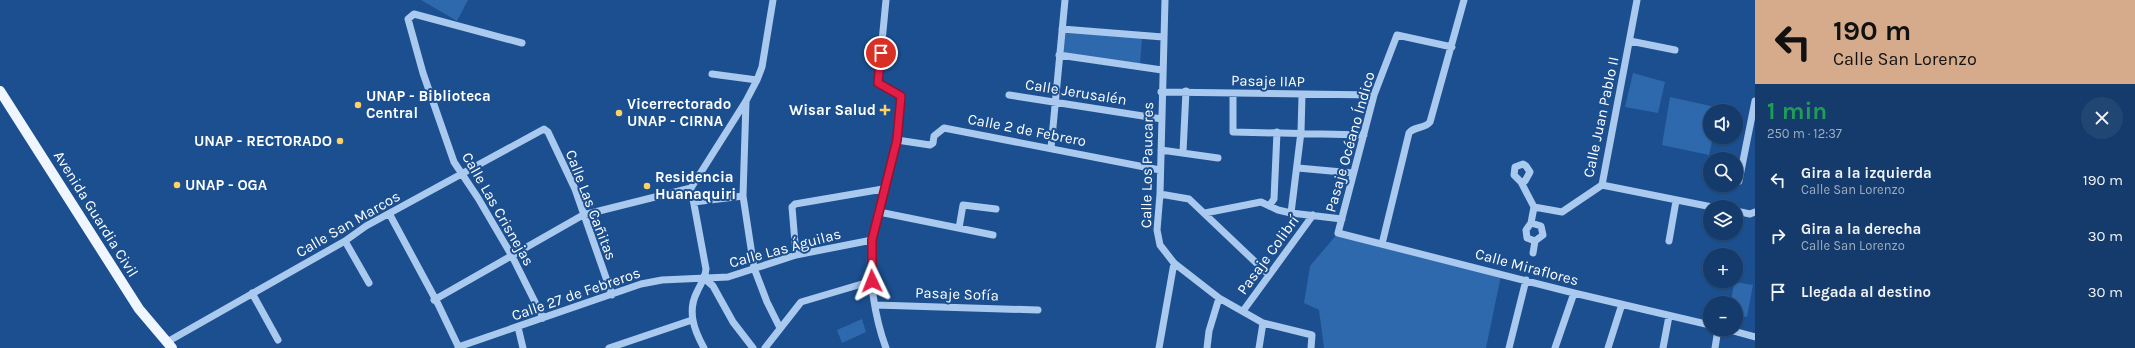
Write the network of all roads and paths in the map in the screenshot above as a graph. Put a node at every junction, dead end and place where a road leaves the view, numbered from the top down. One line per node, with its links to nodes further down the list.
1 (773, 0): 16 (street)
2 (886, 0): 32 (street)
3 (1065, 0): 7 (street)
4 (1165, 0): 8 (street, Calle Los Paucares)
5 (1464, 0): 11 (street)
6 (1638, 0): 9 (street, Calle Juan Pablo II)
7 (1062, 29): 8 (street); 13 (street)
8 (1163, 37): 14 (street, Calle Los Paucares)
9 (1630, 41): 12 (street); 43 (street, Calle Juan Pablo II)
10 (522, 44): 41 (street, Calle Las Crisnejas)
11 (1452, 47): 23 (street, Pasaje Océano Índico); 71 (street)
12 (1675, 50)
13 (1060, 55): 14 (street); 26 (street)
14 (1162, 70): 19 (street, Calle Los Paucares)
15 (712, 74): 16 (street)
16 (757, 80): 24 (street)
17 (0, 91): 102 (main road, Avenida Guardia Civil)
18 (1186, 91): 19 (street, Pasaje IIAP); 20 (street, Pasaje IIAP); 35 (street)
19 (1161, 92): 27 (street, Calle Los Paucares)
20 (1233, 93): 22 (street, Pasaje IIAP); 29 (street)
21 (1009, 94): 26 (street, Calle Jerusalén)
22 (1302, 95): 23 (street, Pasaje IIAP); 30 (street)
23 (1374, 95): 31 (street, Pasaje Océano Índico)
24 (746, 101): 44 (street); 47 (street)
25 (1755, 101): 37 (street)
26 (1055, 103): 27 (street, Calle Jerusalén); 33 (street)
27 (1162, 119): 34 (street, Calle Los Paucares)
28 (542, 129): 41 (street, Calle San Marcos); 60 (street, Calle Las Cañitas)
29 (1276, 132): 30 (street); 50 (street)
30 (1301, 132): 31 (street); 38 (street)
31 (1364, 135): 40 (street, Pasaje Océano Índico)
32 (897, 140): 33 (street, Calle 2 de Febrero); 45 (street)
33 (1051, 148): 39 (street, Calle 2 de Febrero)
34 (1161, 150): 35 (street); 39 (street, Calle Los Paucares)
35 (1183, 152): 36 (street)
36 (1218, 158)
37 (1743, 161)
38 (1298, 168): 40 (street); 58 (street)
39 (1160, 170): 46 (street, Calle Los Paucares)
40 (1353, 173): 62 (street, Pasaje Océano Índico)
41 (461, 174): 59 (street, Calle San Marcos); 74 (street, Calle Las Crisnejas)
42 (1521, 182): 52 (street)
43 (1602, 185): 48 (street); 52 (street, Calle Juan Pablo II)
44 (691, 188): 49 (street); 60 (street)
45 (884, 189): 54 (street); 73 (street)
46 (1160, 194): 57 (street); 75 (street, Calle Los Paucares)
47 (743, 196): 49 (street); 76 (street)
48 (1676, 201): 51 (street); 70 (street)
49 (694, 202): 78 (street)
50 (1269, 206): 57 (street); 58 (street)
51 (1703, 206)
52 (1534, 207): 63 (street)
53 (996, 209): 64 (street)
54 (879, 212): 64 (street); 67 (street)
55 (1743, 212): 56 (street)
56 (1755, 212)
57 (1205, 213): 77 (street)
58 (1291, 213): 61 (street)
59 (390, 215): 68 (street, Calle San Marcos); 86 (street)
60 (583, 215): 74 (street); 84 (street, Calle Las Cañitas)
61 (1313, 215): 62 (street); 77 (street, Pasaje Colibrí)
62 (1342, 219): 65 (street, Pasaje Océano Índico)
63 (1531, 223): 69 (street); 69 (street)
64 (959, 228): 66 (street)
65 (1338, 233): 71 (street, Calle Miraflores)
66 (993, 235)
67 (872, 240): 73 (street, Calle Las Águilas); 80 (street)
68 (345, 241): 81 (street); 82 (street, Calle San Marcos)
69 (1535, 241): 72 (street)
70 (1669, 241)
71 (1382, 244): 79 (street, Calle Miraflores)
72 (1533, 253)
73 (796, 255): 76 (street, Calle Las Águilas)
74 (512, 256): 86 (street); 92 (street, Calle Las Crisnejas)
75 (1174, 263): 85 (street, Calle Los Paucares); 110 (street)
76 (754, 268): 78 (street, Calle Las Águilas); 97 (street)
77 (1269, 275): 90 (street, Pasaje Colibrí)
78 (705, 279): 84 (street, Calle 27 de Febreros); 93 (street); 107 (street)
79 (1526, 280): 83 (street, Calle Miraflores); 114 (street)
80 (872, 281): 88 (street); 97 (street)
81 (369, 283)
82 (252, 293): 101 (street); 102 (street, Calle San Marcos)
83 (1574, 293): 87 (street, Calle Miraflores); 115 (street)
84 (612, 295): 92 (street, Calle 27 de Febreros)
85 (1218, 298): 90 (street, Calle Los Paucares); 111 (street)
86 (434, 300): 103 (street)
87 (1622, 304): 91 (street, Calle Miraflores); 116 (street)
88 (876, 305): 89 (street, Pasaje Sofía); 109 (street)
89 (1038, 310)
90 (1243, 311): 94 (street, Calle Los Paucares)
91 (1669, 316): 95 (street, Calle Miraflores); 117 (street)
92 (544, 318): 96 (street, Calle 27 de Febreros)
93 (692, 320): 105 (street); 106 (street)
94 (1263, 323): 112 (street); 113 (street, Calle Los Paucares)
95 (1703, 323)
96 (518, 327): 103 (street, Calle 27 de Febreros); 104 (street)
97 (780, 328): 108 (street)
98 (1743, 333): 100 (street)
99 (1717, 336): 118 (street)
100 (1755, 336)
101 (278, 340)
102 (169, 345)
103 (458, 347)
104 (523, 348)
105 (609, 348)
106 (704, 348)
107 (753, 348)
108 (765, 348)
109 (886, 348)
110 (1159, 348)
111 (1207, 348)
112 (1259, 348)
113 (1311, 348)
114 (1509, 348)
115 (1555, 348)
116 (1608, 348)
117 (1663, 348)
118 (1715, 348)

